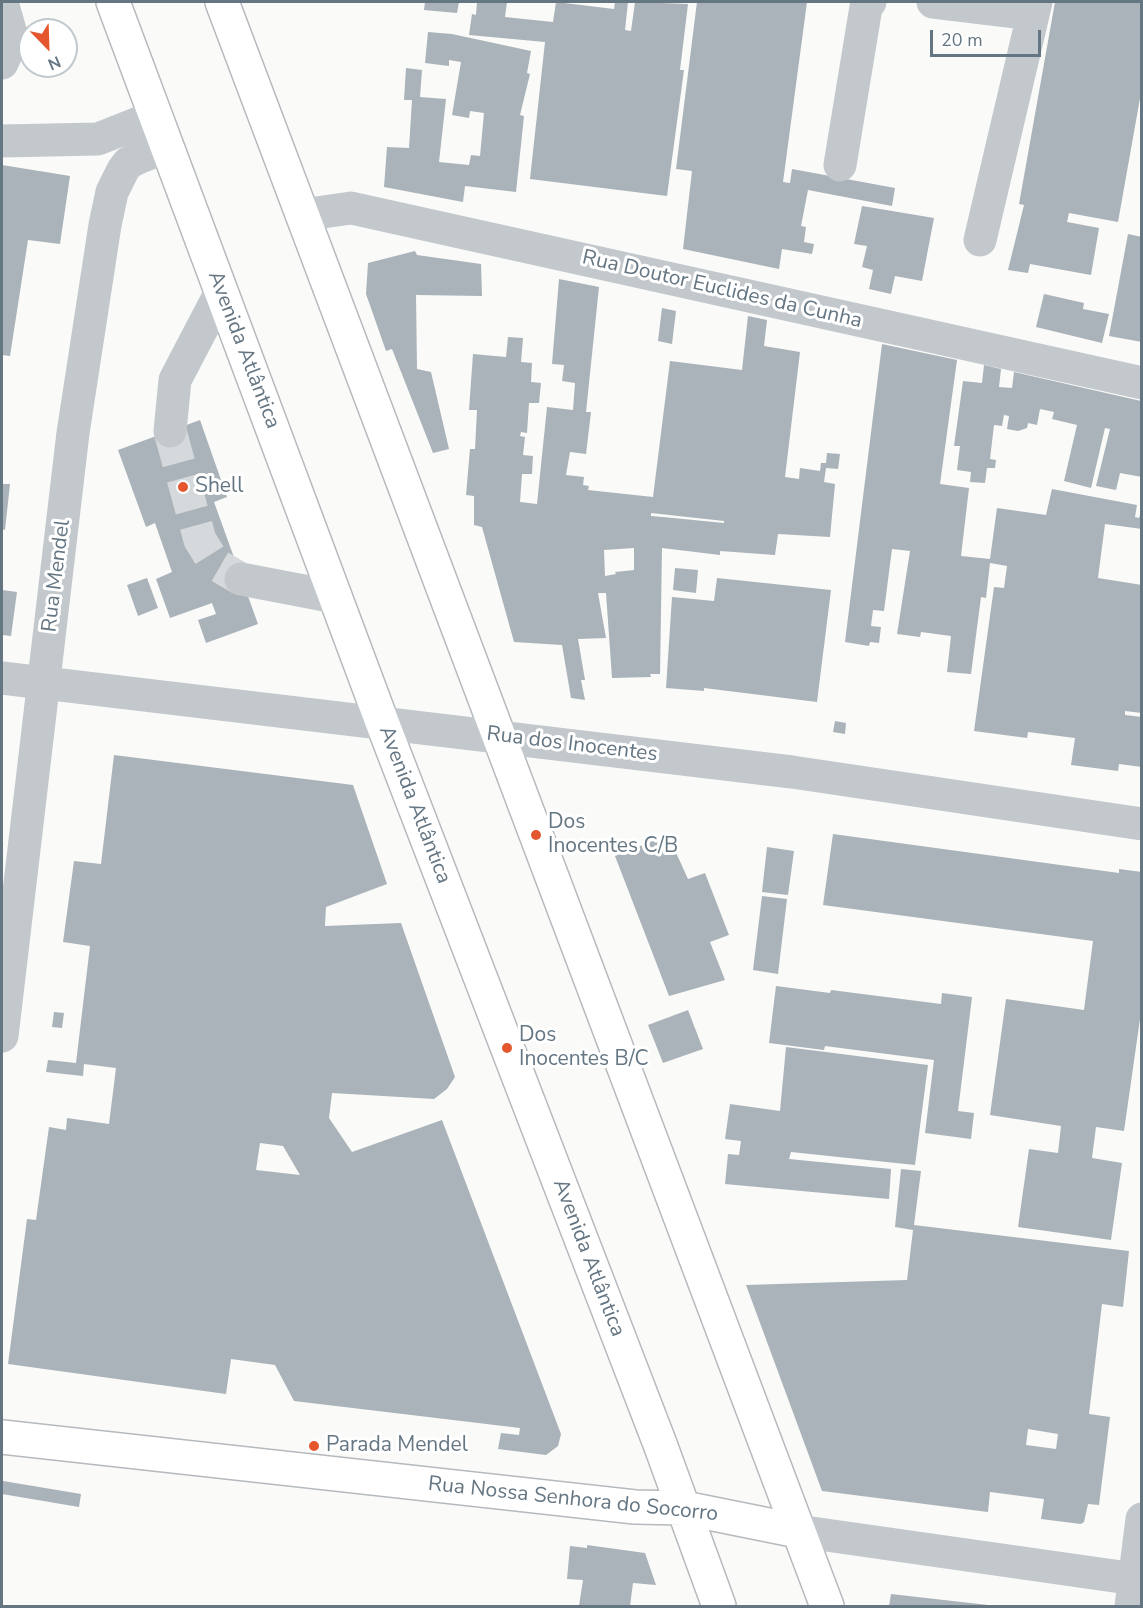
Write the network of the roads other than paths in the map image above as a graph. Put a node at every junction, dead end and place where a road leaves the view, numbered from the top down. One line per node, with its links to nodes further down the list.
1 (2, 2): 7 (street)
2 (113, 2): 8 (main road, Avenida Atlântica)
3 (222, 2): 12 (main road)
4 (870, 2): 11 (street)
5 (933, 2): 6 (street)
6 (1035, 8): 13 (street)
7 (2, 63)
8 (156, 116): 9 (street); 10 (main road, Avenida Atlântica)
9 (2, 141)
10 (167, 147): 14 (main road, Avenida Atlântica); 20 (street, Rua Mendel)
11 (840, 165)
12 (302, 215): 15 (street, Rua Doutor Euclides da Cunha); 22 (main road)
13 (980, 240)
14 (221, 292): 16 (street); 18 (main road, Avenida Atlântica)
15 (1142, 383)
16 (170, 431)
17 (241, 579): 18 (street)
18 (335, 597): 21 (main road, Avenida Atlântica)
19 (2, 678): 20 (street, Rua dos Inocentes)
20 (44, 684): 21 (street, Rua dos Inocentes); 24 (street, Rua Mendel)
21 (382, 722): 22 (street, Rua dos Inocentes); 26 (main road, Avenida Atlântica)
22 (499, 737): 23 (street, Rua dos Inocentes); 28 (main road)
23 (1142, 824)
24 (2, 1036)
25 (2, 1437): 26 (main road, Rua Nossa Senhora do Socorro)
26 (684, 1508): 28 (main road, Rua Nossa Senhora do Socorro); 30 (main road, Avenida Atlântica)
27 (1142, 1519): 29 (street)
28 (798, 1531): 29 (street, Rua Nossa Senhora do Socorro); 31 (main road)
29 (1136, 1588)
30 (719, 1606)
31 (827, 1606)

